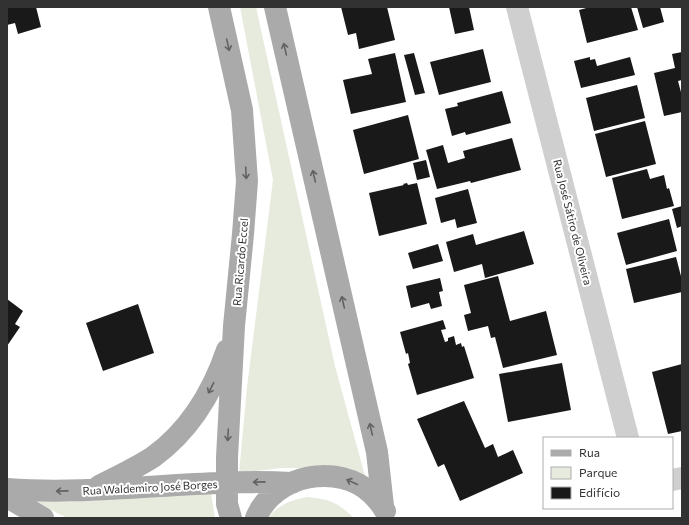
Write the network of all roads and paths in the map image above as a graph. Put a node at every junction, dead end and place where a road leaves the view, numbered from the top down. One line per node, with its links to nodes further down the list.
1 (220, 7): 4 (main road, Rua Ricardo Eccel, one-way to 4)
2 (275, 7): 11 (main road, one-way to 2)
3 (517, 7): 5 (street, Rua José Sátiro de Oliveira)
4 (234, 326): 6 (main road, Rua Ricardo Eccel, one-way to 6); 9 (main road, one-way to 9)
5 (628, 437)
6 (226, 483): 7 (main road, Rua Waldemiro José Borges, one-way to 6); 9 (main road, Rua Waldemiro José Borges); 13 (main road, Rua Ricardo Eccel)
7 (292, 483): 11 (main road, one-way to 7); 14 (main road)
8 (7, 489): 9 (main road, Rua Waldemiro José Borges, one-way to 8)
9 (92, 490)
10 (7, 497): 12 (main road)
11 (386, 512)
12 (43, 518)
13 (231, 518)
14 (256, 518)

